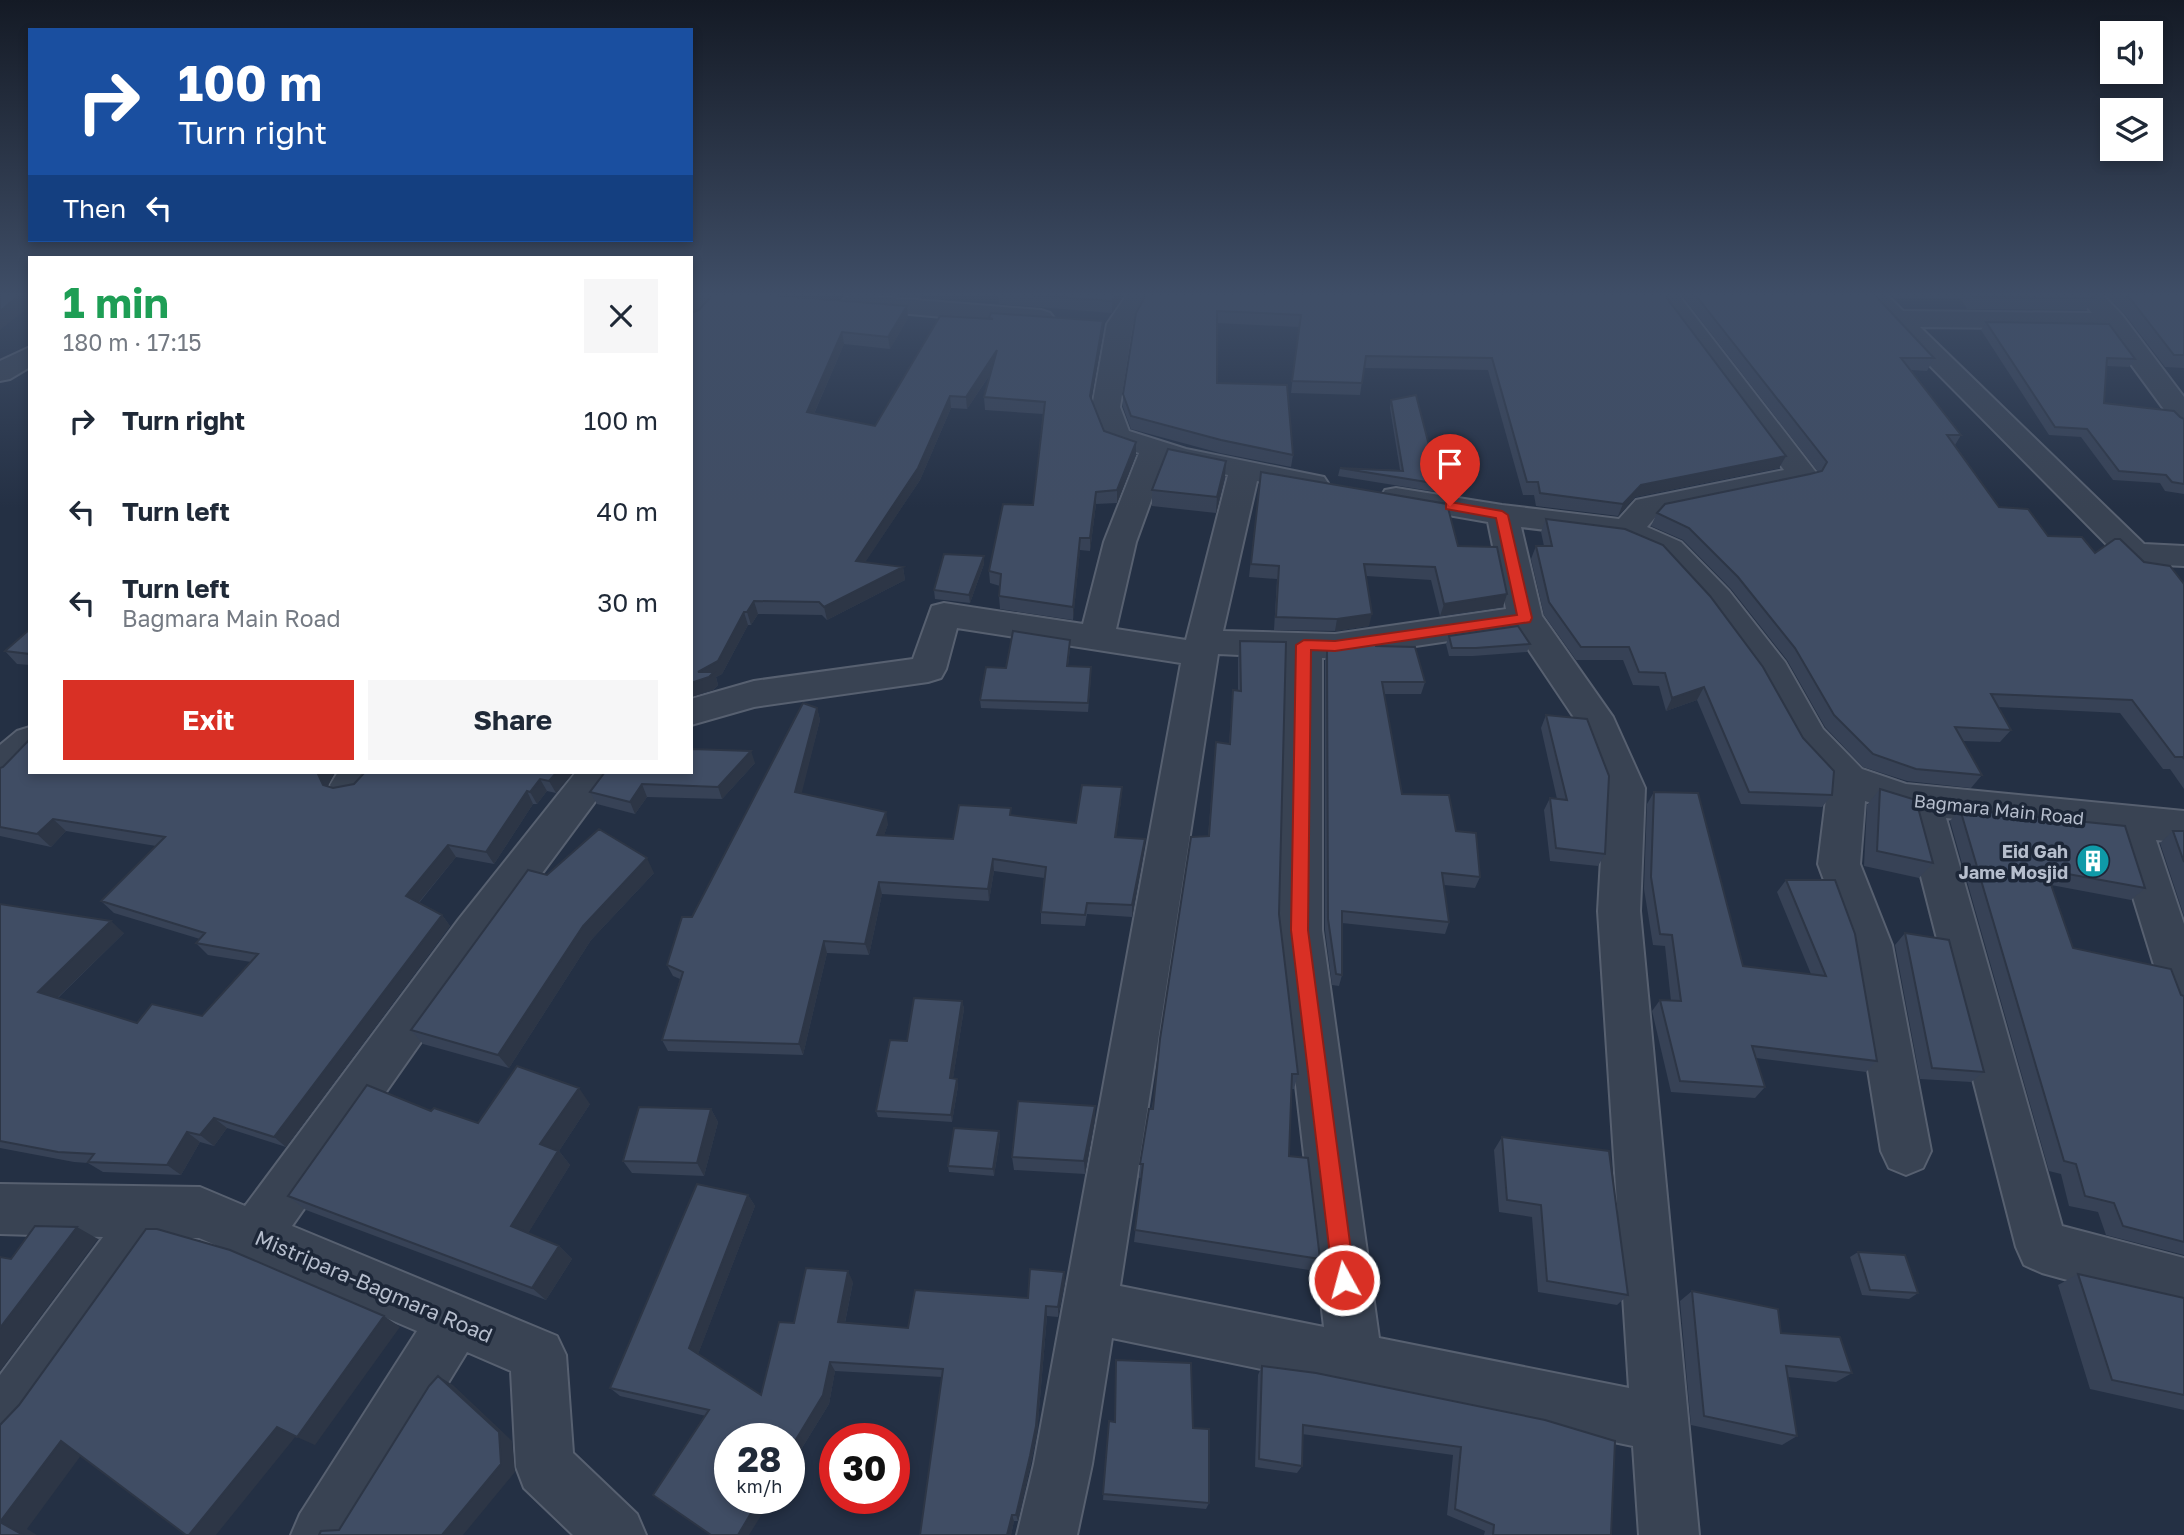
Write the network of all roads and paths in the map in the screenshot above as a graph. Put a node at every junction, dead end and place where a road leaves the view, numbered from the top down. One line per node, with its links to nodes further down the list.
1 (1107, 365): 6 (street, Bagmara Main Road)
2 (1719, 365): 9 (street)
3 (1943, 365): 10 (street)
4 (2145, 365): 5 (street)
5 (2184, 417)
6 (1155, 449): 7 (street, Bagmara Main Road); 12 (street)
7 (1244, 470): 8 (street, Bagmara Main Road); 14 (street)
8 (1502, 515): 9 (street, Bagmara Main Road); 11 (street)
9 (1627, 530): 19 (street, Bagmara Main Road)
10 (2184, 556)
11 (1525, 618): 13 (street); 33 (street)
12 (1097, 638): 14 (street); 15 (street)
13 (1304, 645): 14 (street); 31 (street)
14 (1202, 648): 29 (street)
15 (693, 711)
16 (28, 743): 17 (street)
17 (0, 767)
18 (596, 774): 27 (street)
19 (1848, 779): 20 (street, Bagmara Main Road); 24 (street)
20 (1921, 800): 21 (street, Bagmara Main Road); 28 (street)
21 (2130, 821): 22 (street, Bagmara Main Road); 23 (street)
22 (2184, 827)
23 (2184, 991)
24 (1906, 1152)
25 (0, 1209): 26 (street, Mistripara-Bagmara Road)
26 (153, 1212): 27 (street, Mistripara-Bagmara Road); 32 (street)
27 (254, 1236): 30 (street, Mistripara-Bagmara Road)
28 (2184, 1285)
29 (1089, 1307): 31 (street); 36 (street)
30 (455, 1321): 34 (street); 35 (street, Mistripara-Bagmara Road)
31 (1354, 1361): 33 (street)
32 (0, 1416)
33 (1660, 1423): 37 (street)
34 (321, 1535)
35 (616, 1535)
36 (1047, 1535)
37 (1669, 1535)

